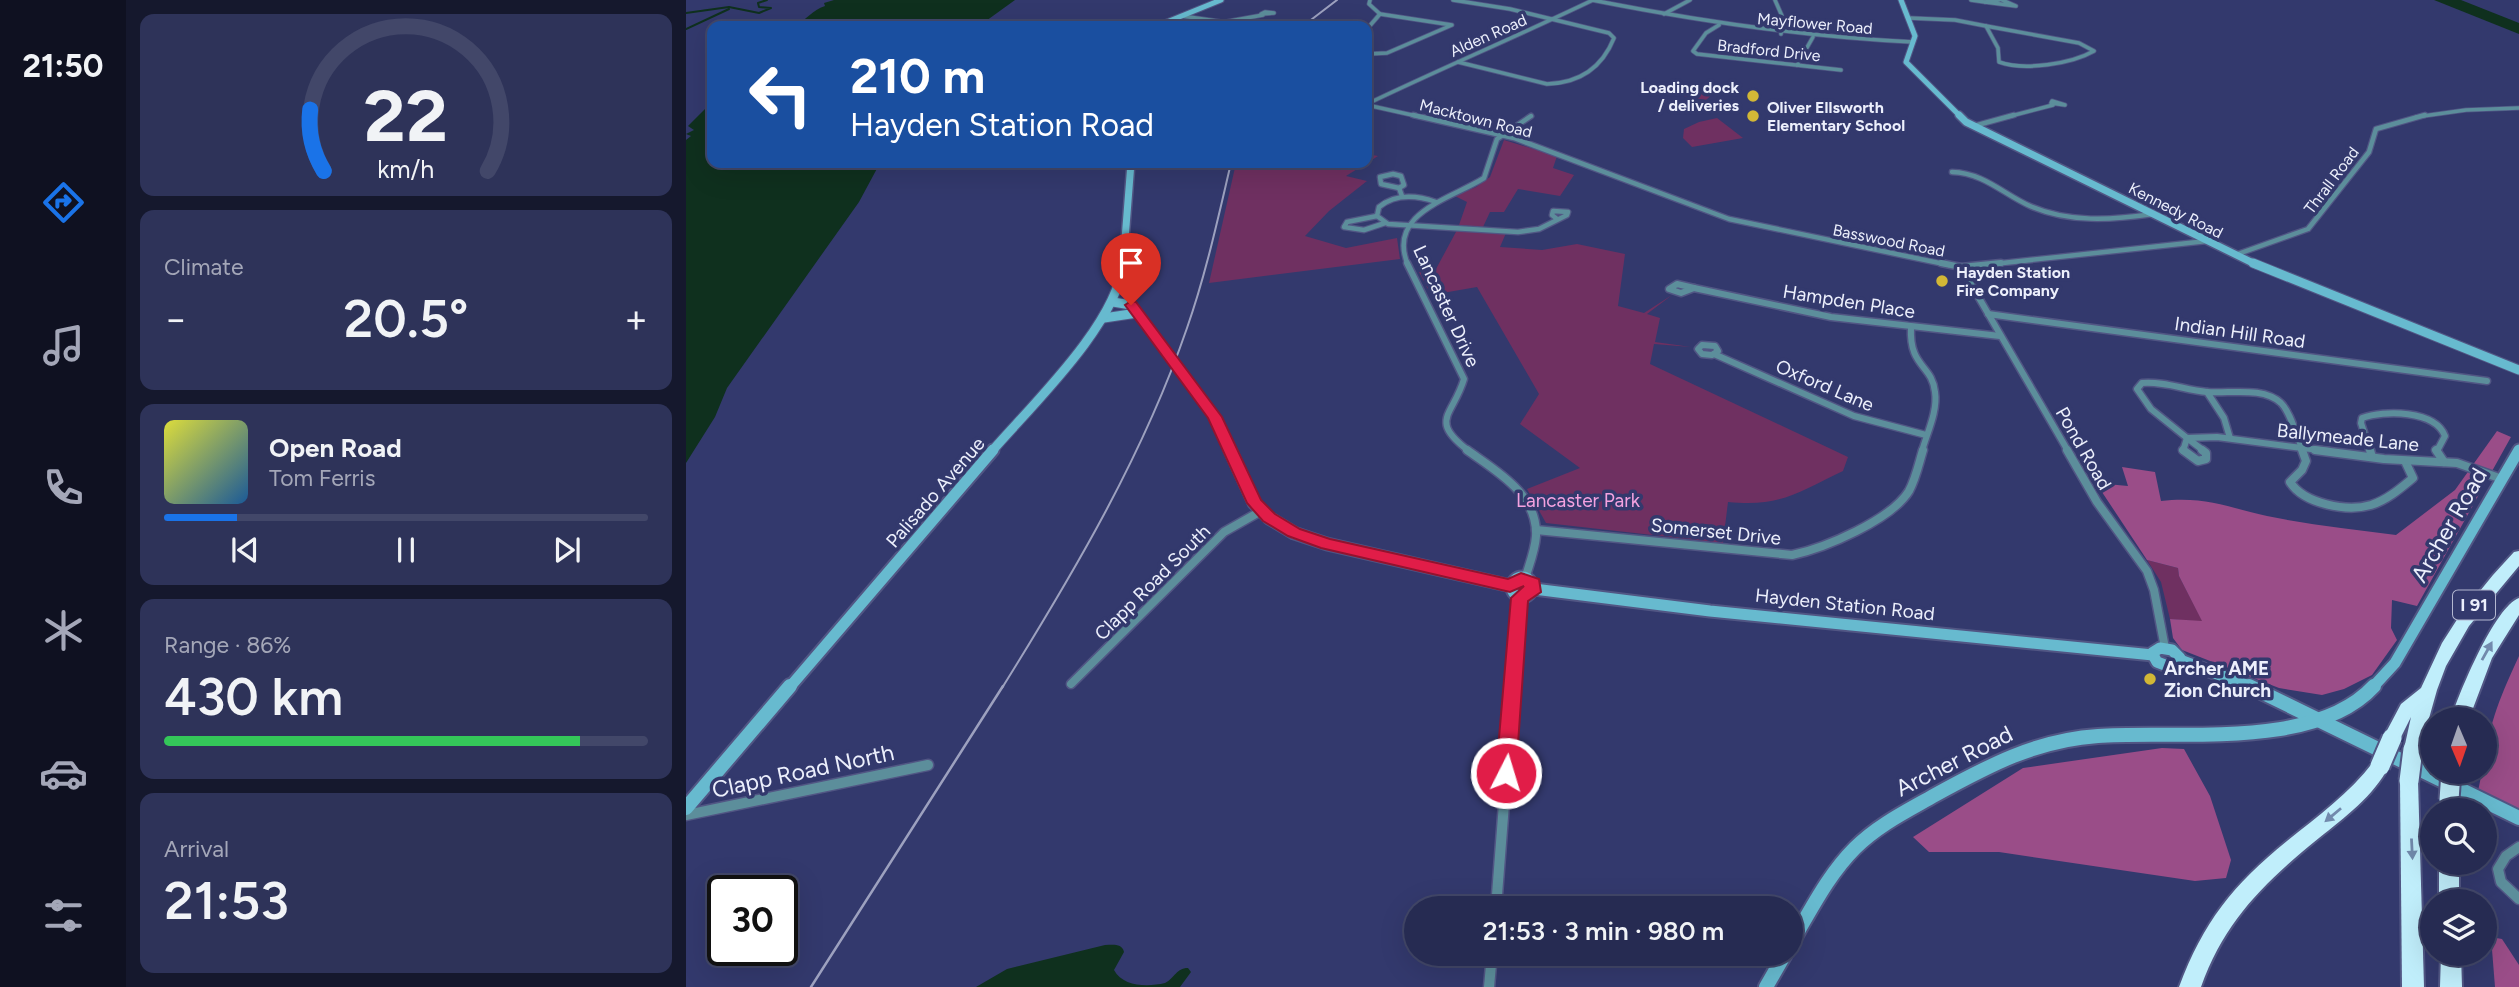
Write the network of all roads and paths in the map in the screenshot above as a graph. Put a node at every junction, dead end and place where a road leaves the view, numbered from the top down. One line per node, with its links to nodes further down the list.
1 (1221, 0): 14 (street)
2 (1370, 0): 11 (street)
3 (1453, 0): 16 (street)
4 (1592, 0): 12 (street, Mayflower Road); 16 (street, Alden Road)
5 (1690, 0): 12 (street)
6 (1775, 0): 23 (street)
7 (1901, 0): 15 (street, Kennedy Road)
8 (1971, 0): 10 (street)
9 (2000, 0): 10 (street); 10 (street)
10 (1985, 2)
11 (1380, 14): 20 (street); 26 (street)
12 (1664, 14): 21 (street, Mayflower Road)
13 (1262, 15): 19 (street)
14 (1182, 16): 17 (street); 18 (street)
15 (1909, 18): 22 (street); 25 (street, Kennedy Road)
16 (1549, 20): 27 (street, Alden Road); 27 (street)
17 (1170, 21)
18 (1222, 21)
19 (1235, 21)
20 (1372, 23)
21 (1719, 25): 23 (street, Mayflower Road); 28 (street, Bradford Drive)
22 (1986, 26): 22 (street)
23 (1780, 34): 24 (street, Mayflower Road)
24 (1813, 37): 25 (street, Mayflower Road); 28 (street)
25 (1913, 42): 35 (street, Kennedy Road)
26 (1372, 54)
27 (1458, 62): 30 (street, Alden Road)
28 (1797, 65): 29 (street, Bradford Drive)
29 (1840, 70)
30 (1372, 102)
31 (2053, 105): 35 (street)
32 (1372, 106): 36 (street, Macktown Road)
33 (2519, 108): 49 (street, Thrall Road)
34 (1531, 116): 36 (street)
35 (1974, 126): 43 (street, Kennedy Road)
36 (1501, 135): 37 (street, Macktown Road); 42 (street, Lancaster Drive)
37 (1577, 161): 50 (street, Basswood Road)
38 (1132, 168): 52 (street, Palisado Avenue)
39 (1952, 172): 43 (street)
40 (1399, 188): 40 (street); 41 (street)
41 (1402, 197): 42 (street); 44 (street)
42 (1436, 202): 47 (street, Lancaster Drive)
43 (2153, 214): 48 (street, Kennedy Road)
44 (1377, 216): 46 (street); 46 (street)
45 (1557, 219): 47 (street)
46 (1385, 223): 47 (street)
47 (1408, 226): 71 (street, Lancaster Drive)
48 (2207, 242): 49 (street, Kennedy Road); 50 (street, Basswood Road)
49 (2235, 255): 59 (street, Kennedy Road)
50 (1961, 267): 54 (street, Pond Road)
51 (1694, 288): 56 (street, Hampden Place)
52 (1113, 302): 53 (street); 55 (street, Palisado Avenue)
53 (1137, 313): 55 (street); 70 (street)
54 (1988, 314): 57 (street, Pond Road); 60 (street, Indian Hill Road)
55 (1104, 318): 85 (street, Palisado Avenue)
56 (1910, 327): 57 (street, Hampden Place); 62 (street, Somerset Drive)
57 (2000, 336): 77 (street, Pond Road)
58 (1714, 354): 62 (street, Oxford Lane)
59 (2519, 370)
60 (2487, 381)
61 (2207, 392): 63 (street); 63 (street, Ballymeade Lane); 64 (street)
62 (1926, 435): 71 (street, Somerset Drive)
63 (2230, 438): 64 (street, Ballymeade Lane)
64 (2302, 448): 66 (street, Ballymeade Lane); 67 (street)
65 (2519, 450): 69 (street, Archer Road)
66 (2372, 457): 67 (street, Ballymeade Lane); 68 (street)
67 (2405, 461): 68 (street, Ballymeade Lane)
68 (2444, 462): 69 (street, Ballymeade Lane)
69 (2501, 479): 83 (street, Archer Road)
70 (1261, 511): 74 (street); 80 (street, Clapp Road South)
71 (1536, 530): 73 (street)
72 (2519, 556): 81 (highway, I 91)
73 (1529, 584): 74 (street); 75 (street); 78 (street, Hayden Station Road)
74 (1510, 586): 75 (street)
75 (1520, 596): 89 (street)
76 (2519, 604): 82 (highway, I 91, one-way to 76)
77 (2165, 648): 78 (street); 79 (street)
78 (2152, 654): 79 (street, Hayden Station Road)
79 (2180, 660): 83 (street)
80 (1072, 684)
81 (2426, 692): 98 (highway, one-way to 98, bridge); 99 (highway, I 91, one-way to 99, bridge)
82 (2464, 707)
83 (2317, 719): 87 (street); 91 (street, Archer Road)
84 (928, 765): 86 (street, Clapp Road North)
85 (686, 808)
86 (686, 815)
87 (2519, 818)
88 (2519, 848): 90 (street)
89 (1497, 896)
90 (2519, 900)
91 (1803, 923)
92 (1491, 966): 96 (street)
93 (1778, 966): 97 (street)
94 (2451, 966): 100 (highway)
95 (2454, 966): 101 (highway)
96 (1489, 987)
97 (1766, 987)
98 (2190, 987)
99 (2413, 987)
100 (2451, 987)
101 (2462, 987)

